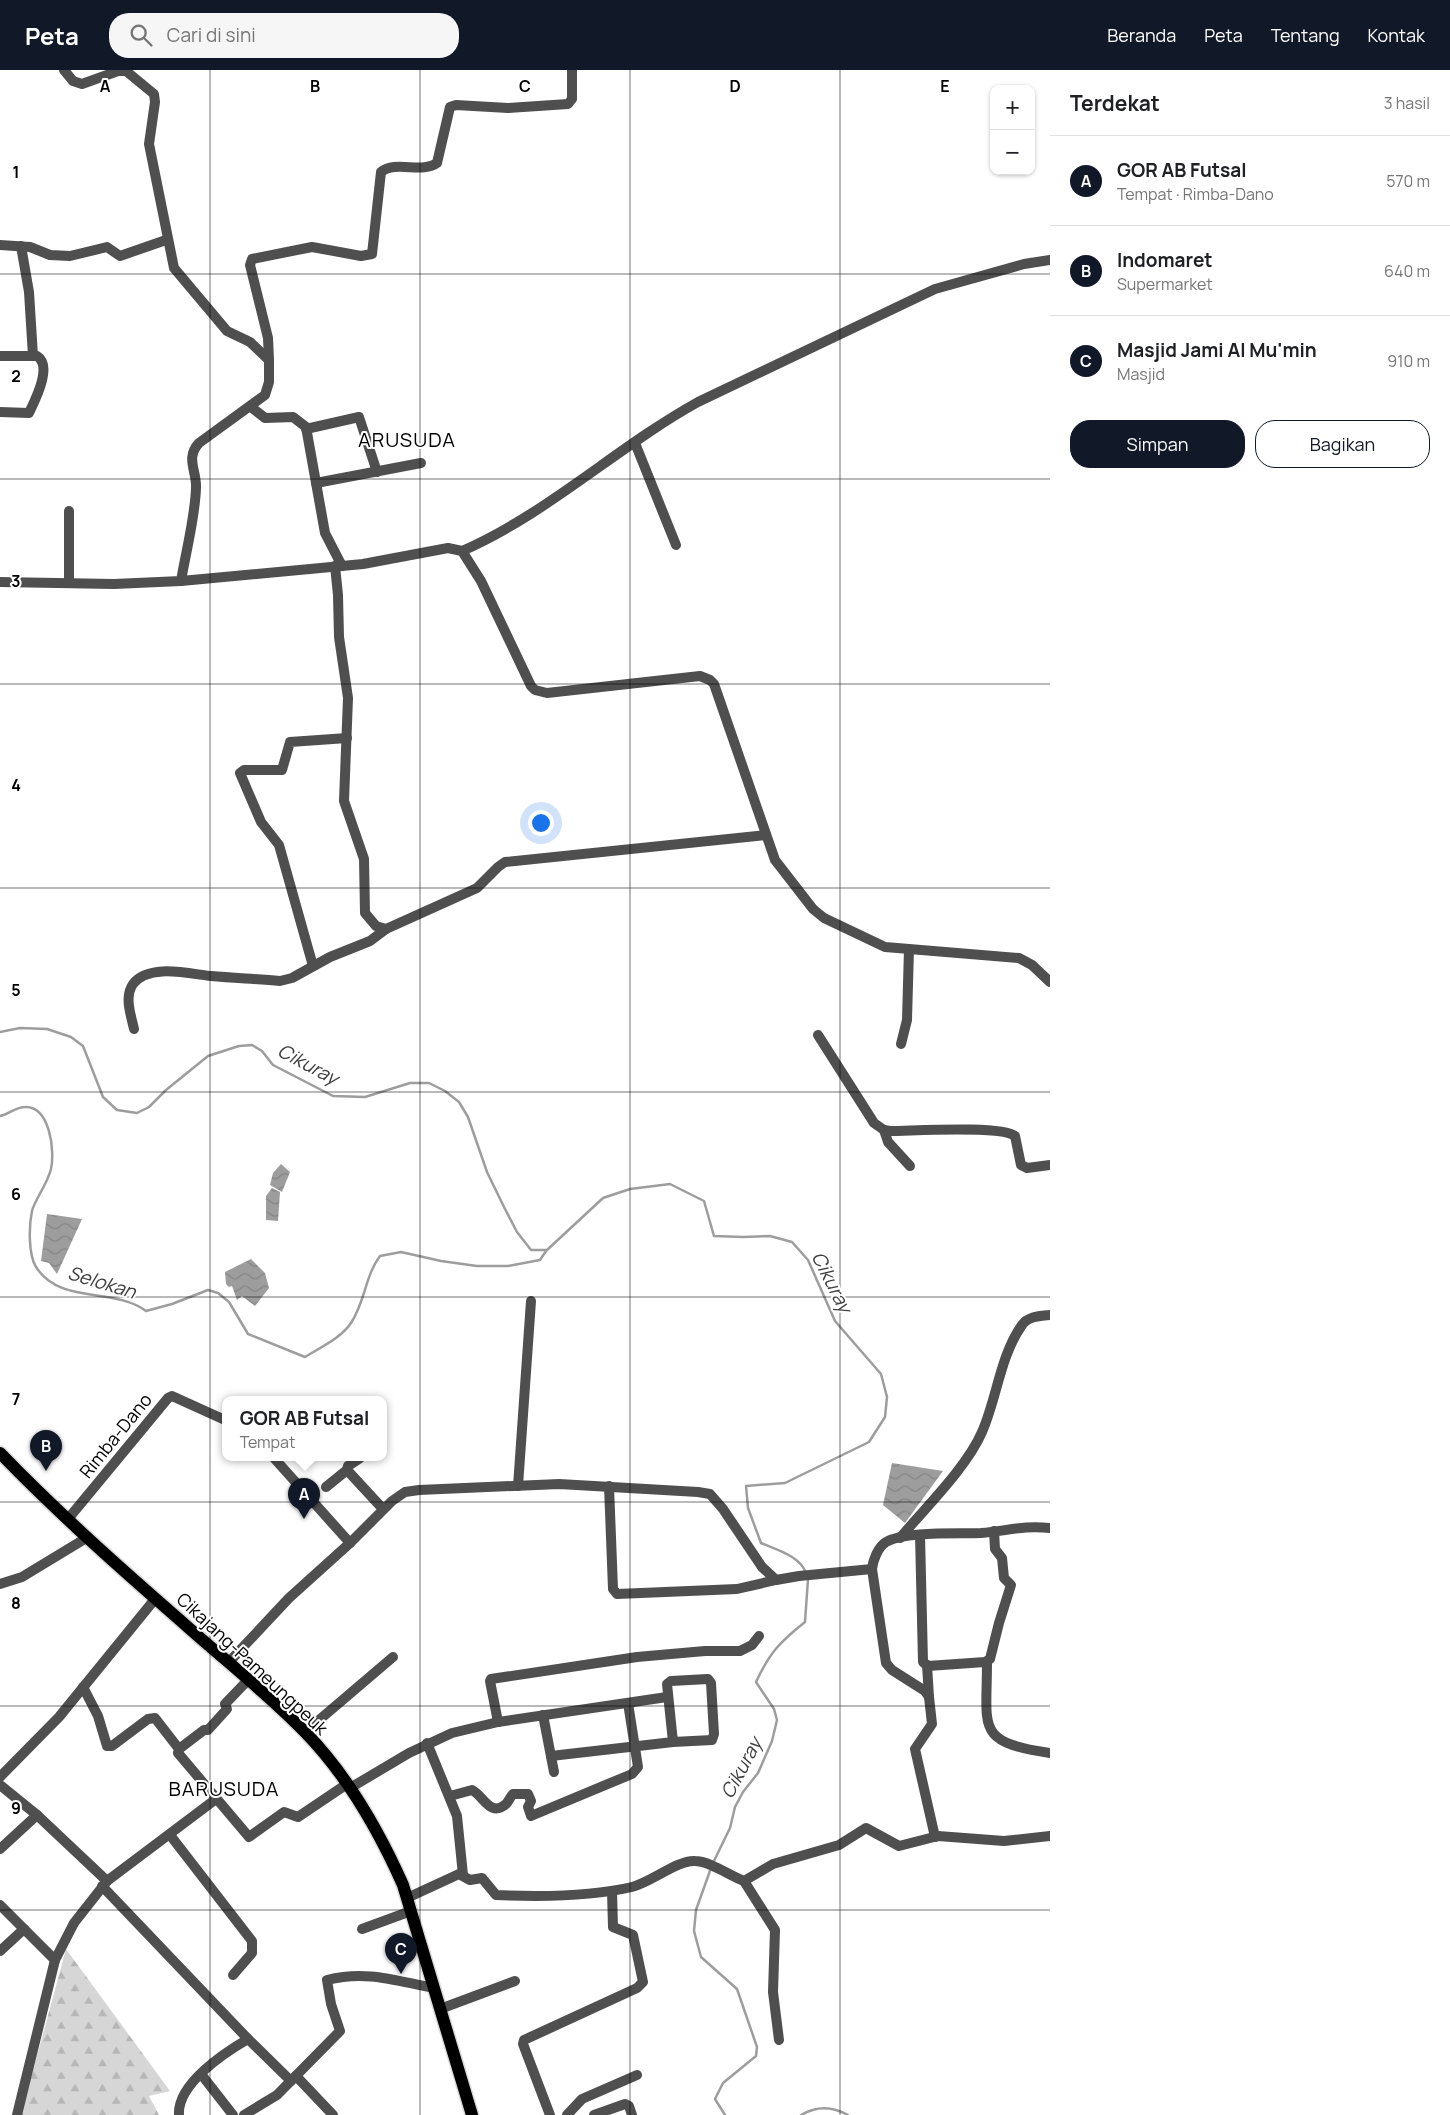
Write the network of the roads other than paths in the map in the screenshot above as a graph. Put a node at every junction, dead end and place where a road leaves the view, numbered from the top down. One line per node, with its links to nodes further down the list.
1 (64, 70): 3 (street)
2 (572, 70): 9 (street)
3 (166, 240): 5 (street); 9 (street)
4 (0, 246): 5 (street)
5 (21, 246): 8 (street)
6 (1050, 260): 13 (street)
7 (0, 356): 8 (street)
8 (33, 356): 11 (street)
9 (269, 360): 10 (street)
10 (251, 407): 12 (street); 21 (street)
11 (0, 412)
12 (306, 429): 15 (street); 16 (street)
13 (635, 442): 18 (street); 19 (street)
14 (422, 463): 15 (street)
15 (377, 472): 16 (street)
16 (316, 483): 20 (street)
17 (69, 511): 23 (street)
18 (676, 545)
19 (462, 551): 20 (street); 25 (street)
20 (338, 566): 21 (street); 24 (street)
21 (181, 581): 23 (street)
22 (0, 582): 23 (street)
23 (69, 583)
24 (347, 738): 26 (street); 28 (street)
25 (766, 835): 26 (street); 27 (street)
26 (386, 929): 28 (street)
27 (909, 949): 29 (street); 32 (street)
28 (313, 966): 30 (street)
29 (1050, 982)
30 (134, 1029)
31 (818, 1035): 33 (street)
32 (901, 1044)
33 (884, 1130): 34 (street); 35 (street)
34 (1050, 1165)
35 (910, 1166)
36 (531, 1301): 43 (street)
37 (1050, 1315): 52 (street)
38 (222, 1419): 47 (street, Rimba-Dano)
39 (0, 1453): 47 (main road, Cikajang-Pameungpeuk)
40 (277, 1461): 53 (street)
41 (354, 1461): 42 (street)
42 (347, 1470): 45 (street); 46 (street)
43 (518, 1486): 44 (street); 46 (street)
44 (609, 1486): 55 (street); 55 (street)
45 (326, 1487)
46 (383, 1509): 53 (street)
47 (68, 1519): 51 (main road, Cikajang-Pameungpeuk)
48 (1050, 1528): 49 (street)
49 (994, 1531): 50 (street); 61 (street)
50 (920, 1535): 52 (street); 62 (street)
51 (88, 1537): 56 (street); 57 (main road, Cikajang-Pameungpeuk)
52 (900, 1538): 54 (street)
53 (350, 1543): 60 (street)
54 (872, 1569): 55 (street); 66 (street)
55 (776, 1580)
56 (0, 1584)
57 (155, 1599): 60 (main road, Cikajang-Pameungpeuk); 64 (street)
58 (759, 1636): 69 (street)
59 (393, 1657): 70 (street)
60 (229, 1662): 63 (main road, Cikajang-Pameungpeuk)
61 (987, 1662): 62 (street); 75 (street)
62 (927, 1665): 66 (street)
63 (248, 1680): 70 (main road, Cikajang-Pameungpeuk); 74 (street)
64 (83, 1687): 74 (street); 78 (street)
65 (668, 1697): 67 (street); 71 (street); 71 (street)
66 (930, 1697): 86 (street)
67 (628, 1703): 68 (street); 73 (street)
68 (543, 1715): 69 (street); 76 (street)
69 (498, 1722): 72 (street)
70 (306, 1732): 80 (main road, Cikajang-Pameungpeuk)
71 (673, 1742): 73 (street)
72 (427, 1743): 80 (street); 81 (street)
73 (635, 1746): 76 (street); 81 (street)
74 (179, 1749): 82 (street)
75 (1050, 1753)
76 (551, 1756): 77 (street)
77 (554, 1772)
78 (0, 1777)
79 (0, 1785): 83 (street)
80 (348, 1786): 82 (street); 92 (main road, Cikajang-Pameungpeuk)
81 (450, 1796): 88 (street)
82 (216, 1799): 84 (street)
83 (37, 1815): 87 (street); 90 (street)
84 (170, 1835): 90 (street); 98 (street)
85 (1050, 1836): 86 (street)
86 (935, 1837): 89 (street)
87 (0, 1849)
88 (463, 1875): 91 (street); 92 (street)
89 (744, 1880): 91 (street); 103 (street)
90 (105, 1884): 97 (street); 102 (street)
91 (612, 1891): 113 (street)
92 (409, 1904): 95 (street); 100 (main road, Cikajang-Pameungpeuk)
93 (0, 1906): 94 (street)
94 (24, 1929): 96 (street); 97 (street)
95 (362, 1929)
96 (0, 1951)
97 (55, 1960): 107 (street)
98 (233, 1975)
99 (515, 1981): 101 (street)
100 (434, 1988): 101 (main road, Cikajang-Pameungpeuk); 106 (street)
101 (440, 2009): 112 (main road, Cikajang-Pameungpeuk)
102 (248, 2040): 104 (street); 106 (street)
103 (779, 2040)
104 (201, 2074): 108 (street); 109 (street)
105 (636, 2075): 114 (street)
106 (294, 2079): 110 (street); 111 (street)
107 (17, 2115)
108 (179, 2115)
109 (233, 2115)
110 (244, 2115)
111 (333, 2115)
112 (472, 2115)
113 (550, 2115)
114 (567, 2115)
115 (594, 2115): 116 (street)
116 (632, 2115)

